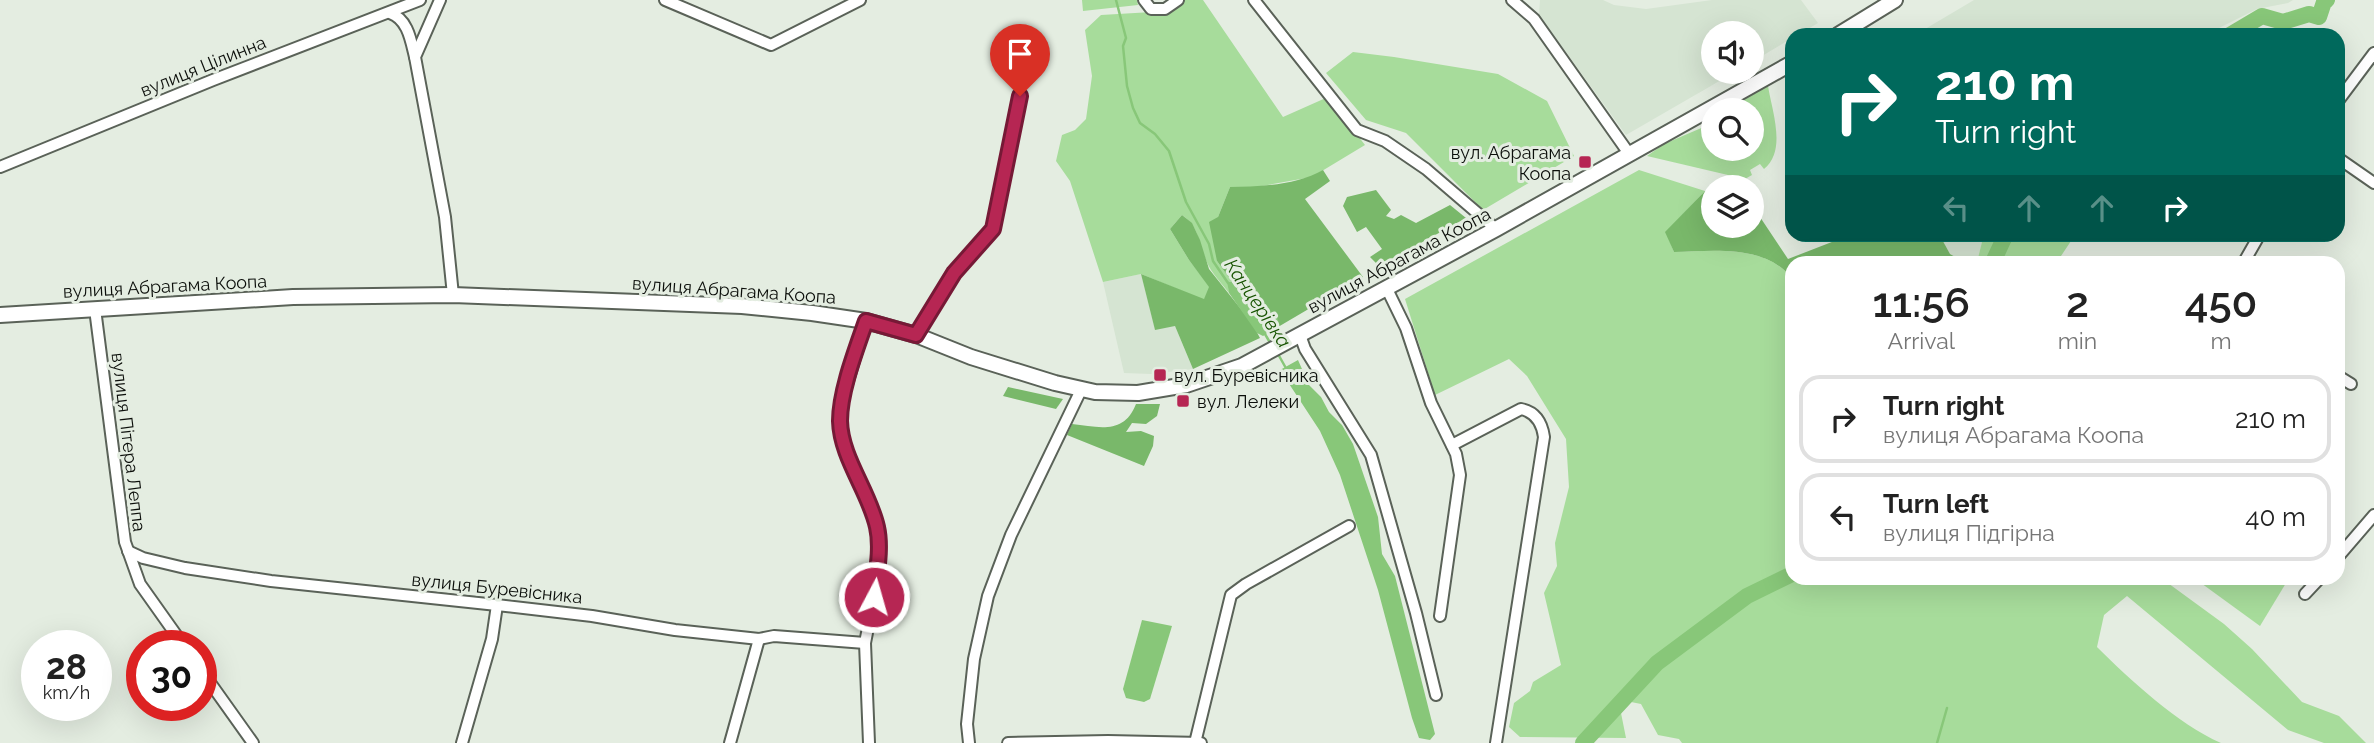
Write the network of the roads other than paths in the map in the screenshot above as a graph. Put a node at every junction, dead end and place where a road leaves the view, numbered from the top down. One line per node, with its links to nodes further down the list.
1 (420, 0): 10 (street, вулиця Цілинна)
2 (440, 0): 13 (street)
3 (665, 0): 4 (street)
4 (860, 0)
5 (1144, 0): 6 (street)
6 (1178, 0)
7 (1254, 0): 21 (street)
8 (1895, 0): 11 (main road)
9 (1518, 2): 17 (street)
10 (390, 13): 13 (street); 19 (street, вулиця Цілинна)
11 (1849, 28)
12 (2374, 53): 15 (street)
13 (415, 57): 23 (street)
14 (1785, 67): 17 (main road, вулиця Абрагама Коопа)
15 (2345, 92)
16 (1020, 96): 27 (street)
17 (1630, 155): 21 (main road, вулиця Абрагама Коопа)
18 (2345, 163): 20 (street)
19 (0, 167)
20 (2374, 183)
21 (1496, 229): 22 (main road, вулиця Абрагама Коопа)
22 (1386, 287): 28 (main road, вулиця Абрагама Коопа); 32 (street)
23 (453, 295): 24 (main road, вулиця Абрагама Коопа); 26 (main road, вулиця Абрагама Коопа)
24 (95, 309): 25 (main road, вулиця Абрагама Коопа); 36 (street, вулиця Пітера Леппа)
25 (0, 315)
26 (866, 321): 27 (main road, вулиця Абрагама Коопа); 43 (street)
27 (916, 335): 31 (main road, вулиця Абрагама Коопа)
28 (1300, 335): 31 (main road, вулиця Абрагама Коопа); 45 (street)
29 (2345, 380): 30 (street)
30 (2351, 384)
31 (1080, 390): 50 (street)
32 (1452, 445): 40 (street); 54 (street)
33 (2374, 515): 35 (street)
34 (1349, 526): 52 (street)
35 (2345, 549)
36 (128, 551): 39 (street, вулиця Буревісника); 41 (street, вулиця Пітера Леппа)
37 (2313, 585): 38 (street)
38 (2305, 594)
39 (497, 605): 42 (street, вулиця Буревісника); 47 (street)
40 (1440, 616)
41 (173, 630)
42 (759, 639): 43 (street, вулиця Буревісника); 48 (street)
43 (865, 643): 49 (street)
44 (217, 692): 46 (street)
45 (1436, 695)
46 (253, 743)
47 (462, 743)
48 (730, 743)
49 (869, 743)
50 (969, 743)
51 (1008, 743): 52 (street)
52 (1195, 743): 53 (street)
53 (1200, 743)
54 (1496, 743)

